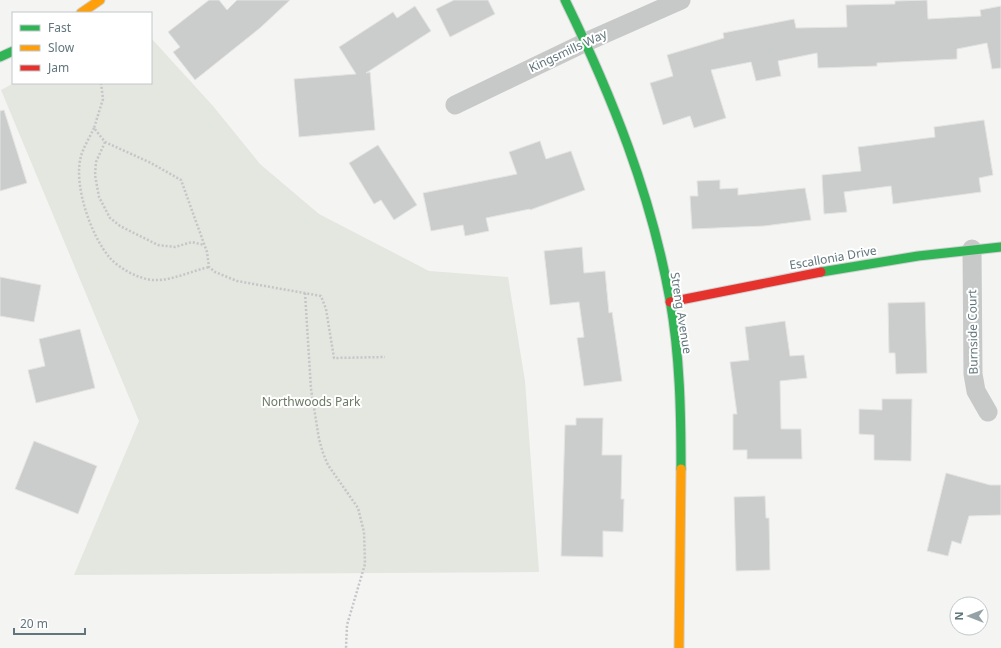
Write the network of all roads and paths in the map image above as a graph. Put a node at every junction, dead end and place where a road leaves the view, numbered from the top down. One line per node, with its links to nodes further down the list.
1 (100, 0): 4 (street)
2 (565, 0): 5 (street, Streng Avenue)
3 (681, 0): 5 (street, Kingsmills Way)
4 (82, 12)
5 (586, 42): 9 (street, Kingsmills Way); 17 (street, Streng Avenue)
6 (12, 51): 7 (street)
7 (0, 57)
8 (101, 84): 10 (path)
9 (455, 105)
10 (94, 128): 11 (path); 15 (path)
11 (105, 142): 12 (path); 12 (path)
12 (205, 246): 15 (path)
13 (1001, 247): 14 (street, Escallonia Drive)
14 (972, 249): 17 (street, Escallonia Drive); 19 (street, Burnside Court)
15 (209, 266): 16 (path)
16 (305, 294): 18 (path); 20 (path)
17 (670, 302): 21 (street, Streng Avenue)
18 (385, 357)
19 (988, 412)
20 (346, 648)
21 (680, 648)

